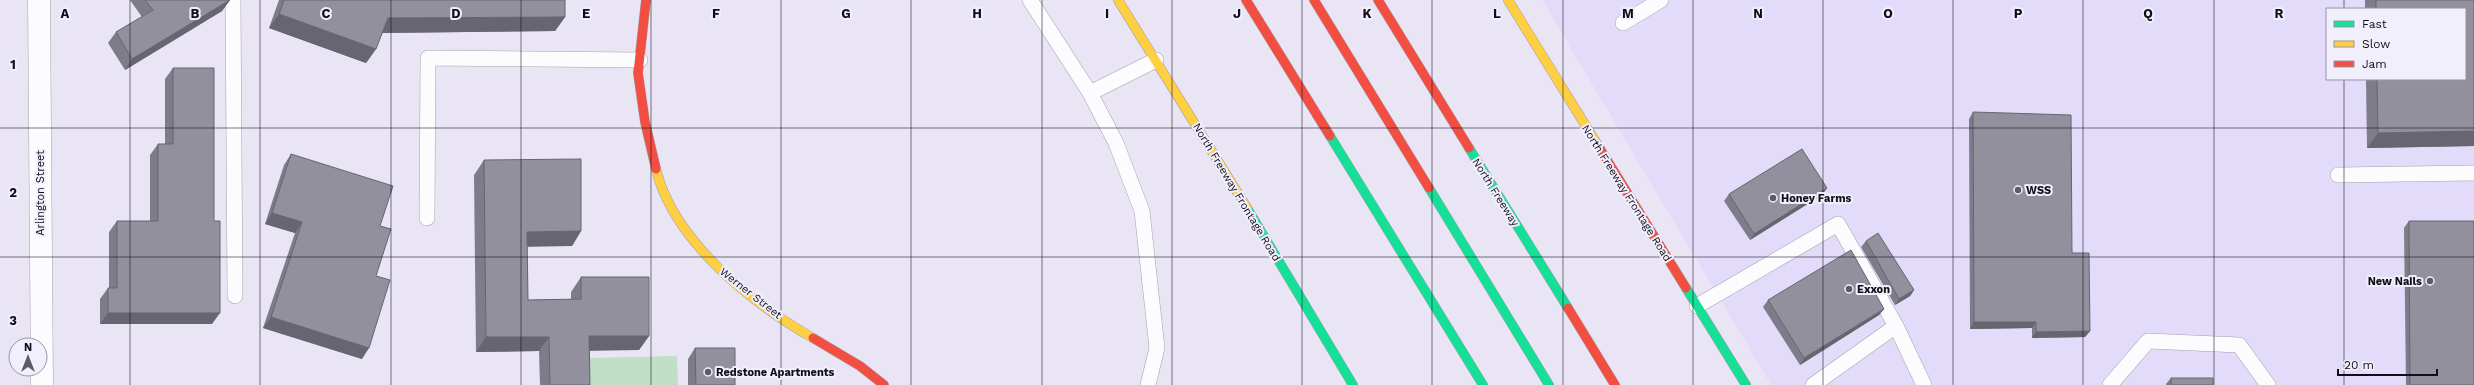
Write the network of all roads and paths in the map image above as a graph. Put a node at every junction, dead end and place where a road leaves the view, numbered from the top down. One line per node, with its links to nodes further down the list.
1 (39, 0): 21 (street, Arlington Street)
2 (233, 0): 18 (lane)
3 (646, 0): 12 (main road, Werner Street)
4 (1030, 0): 14 (lane)
5 (1118, 0): 13 (main road, North Freeway Frontage Road)
6 (1246, 0): 25 (main road)
7 (1314, 0): 26 (main road)
8 (1378, 0): 27 (main road, North Freeway)
9 (1508, 0): 19 (main road, North Freeway Frontage Road)
10 (1661, 0): 11 (lane)
11 (1623, 23)
12 (640, 60): 17 (lane); 22 (main road, Werner Street)
13 (1156, 60): 14 (lane); 24 (main road, North Freeway Frontage Road)
14 (1090, 93): 23 (lane)
15 (2474, 173): 16 (lane)
16 (2338, 175)
17 (427, 218)
18 (235, 296)
19 (1697, 306): 20 (lane); 28 (main road, North Freeway Frontage Road)
20 (1896, 326): 29 (lane); 30 (lane)
21 (42, 385)
22 (884, 385)
23 (1148, 385)
24 (1353, 385)
25 (1483, 385)
26 (1549, 385)
27 (1615, 385)
28 (1746, 385)
29 (1813, 385)
30 (1924, 385)
31 (2110, 385): 32 (lane)
32 (2268, 385)

